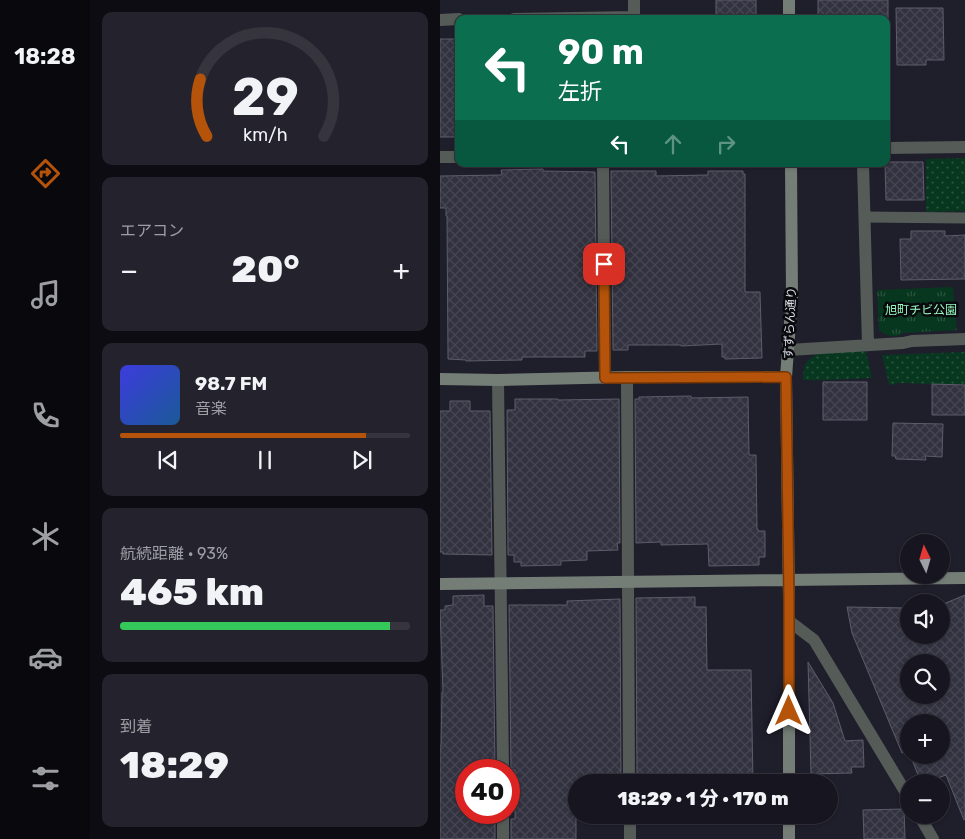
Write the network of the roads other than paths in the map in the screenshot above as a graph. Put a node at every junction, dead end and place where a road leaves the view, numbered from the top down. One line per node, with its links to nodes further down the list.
1 (634, 0): 3 (street)
2 (789, 0): 4 (street)
3 (634, 15)
4 (789, 15)
5 (440, 20): 6 (street)
6 (455, 20)
7 (890, 148): 8 (street)
8 (965, 148)
9 (440, 157): 10 (street)
10 (455, 157)
11 (603, 167): 21 (street)
12 (790, 167): 18 (street, すずらん通り)
13 (863, 167): 14 (street)
14 (865, 217): 15 (lane); 17 (street)
15 (965, 218)
16 (965, 339): 17 (street)
17 (868, 345): 18 (street)
18 (789, 350): 20 (street, すずらん通り)
19 (626, 377): 20 (street); 21 (street); 26 (street)
20 (786, 377): 25 (street, すずらん通り)
21 (605, 378): 23 (street)
22 (440, 379): 23 (street)
23 (498, 380): 27 (street)
24 (965, 578): 25 (street)
25 (789, 580): 26 (street); 29 (street, すずらん通り)
26 (628, 582): 27 (street); 31 (street)
27 (500, 583): 28 (street); 30 (street)
28 (440, 584)
29 (789, 621): 32 (street, すずらん通り); 33 (street)
30 (502, 759)
31 (629, 774)
32 (789, 774)
33 (900, 783)
34 (503, 824): 38 (street)
35 (630, 824): 39 (street)
36 (789, 824): 40 (street)
37 (924, 824): 41 (street)
38 (503, 839)
39 (630, 839)
40 (789, 839)
41 (933, 839)

